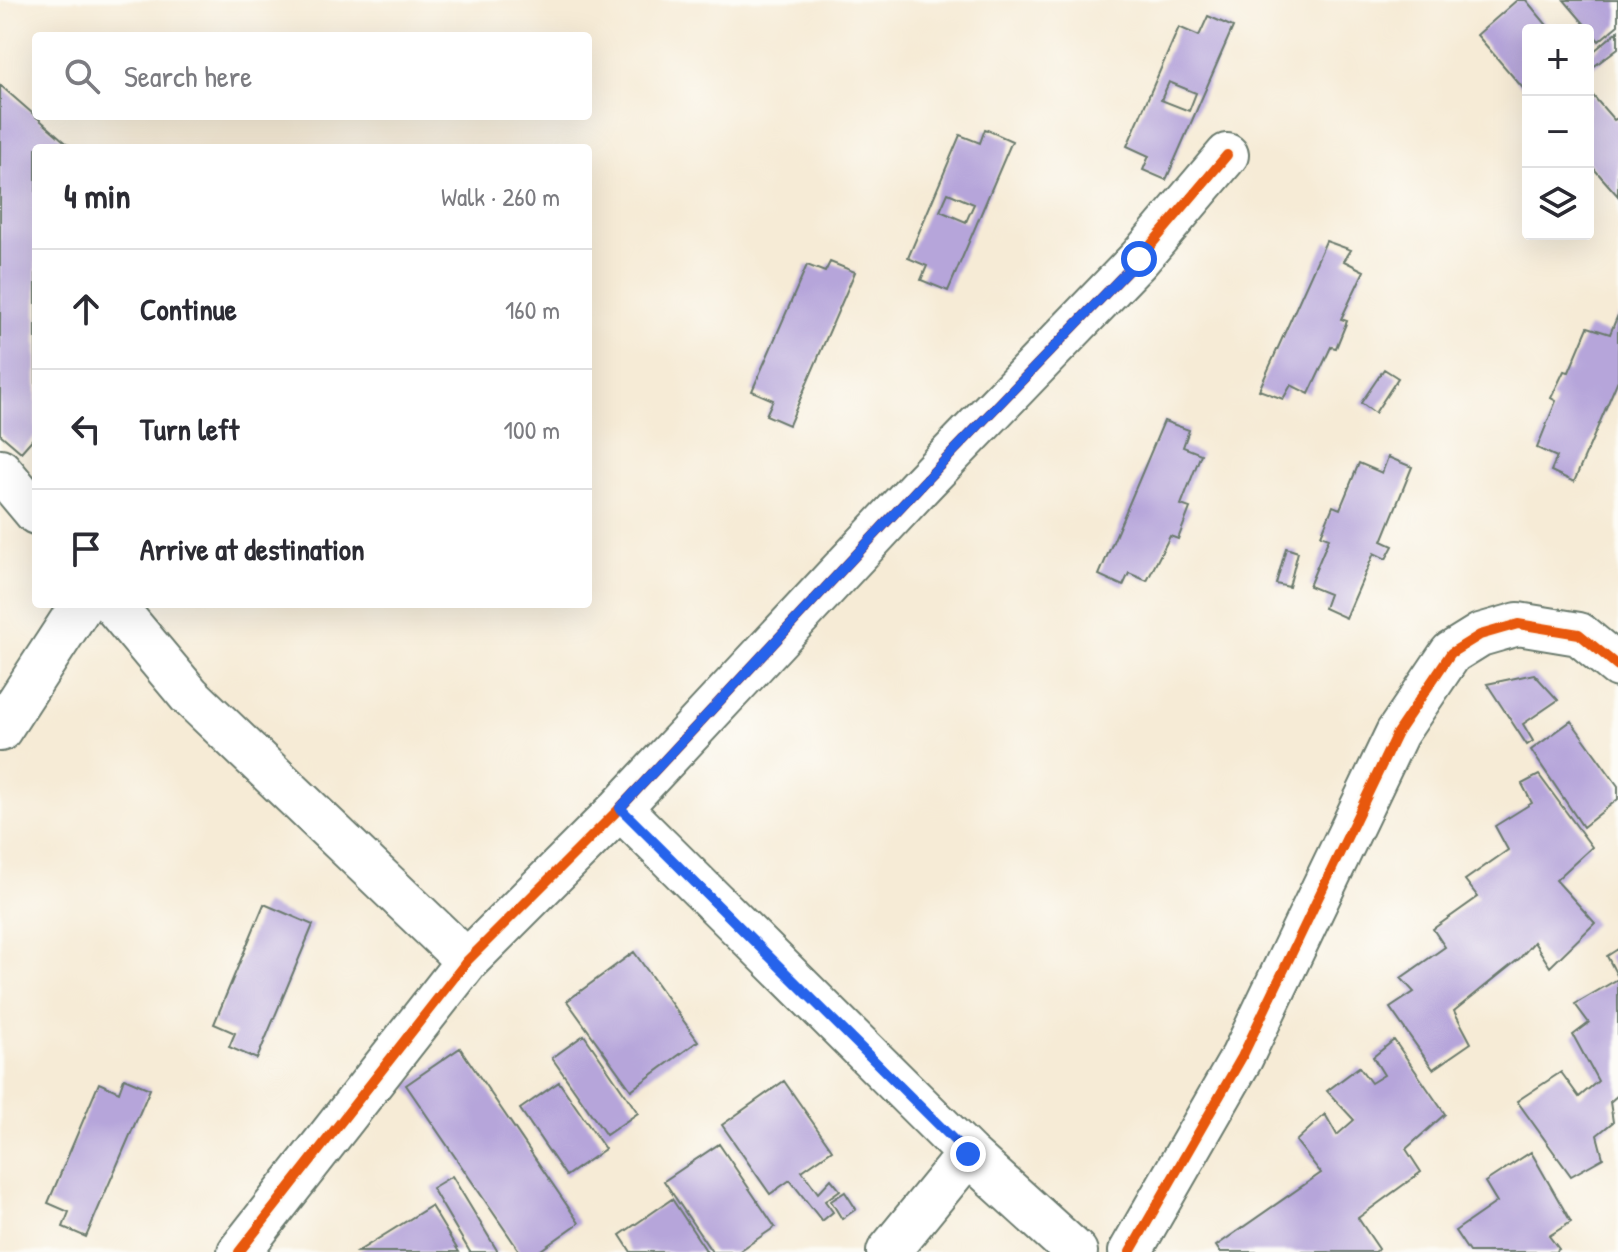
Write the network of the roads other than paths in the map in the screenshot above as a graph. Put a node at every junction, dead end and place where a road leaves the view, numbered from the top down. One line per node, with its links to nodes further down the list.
1 (1227, 155): 8 (street)
2 (0, 470): 3 (street)
3 (32, 508)
4 (79, 608): 7 (street)
5 (116, 608): 9 (street)
6 (1618, 666): 14 (street)
7 (0, 730)
8 (620, 808): 9 (street); 10 (street)
9 (467, 961): 11 (street)
10 (968, 1154): 12 (street); 13 (street)
11 (239, 1252)
12 (888, 1252)
13 (1076, 1252)
14 (1130, 1252)

